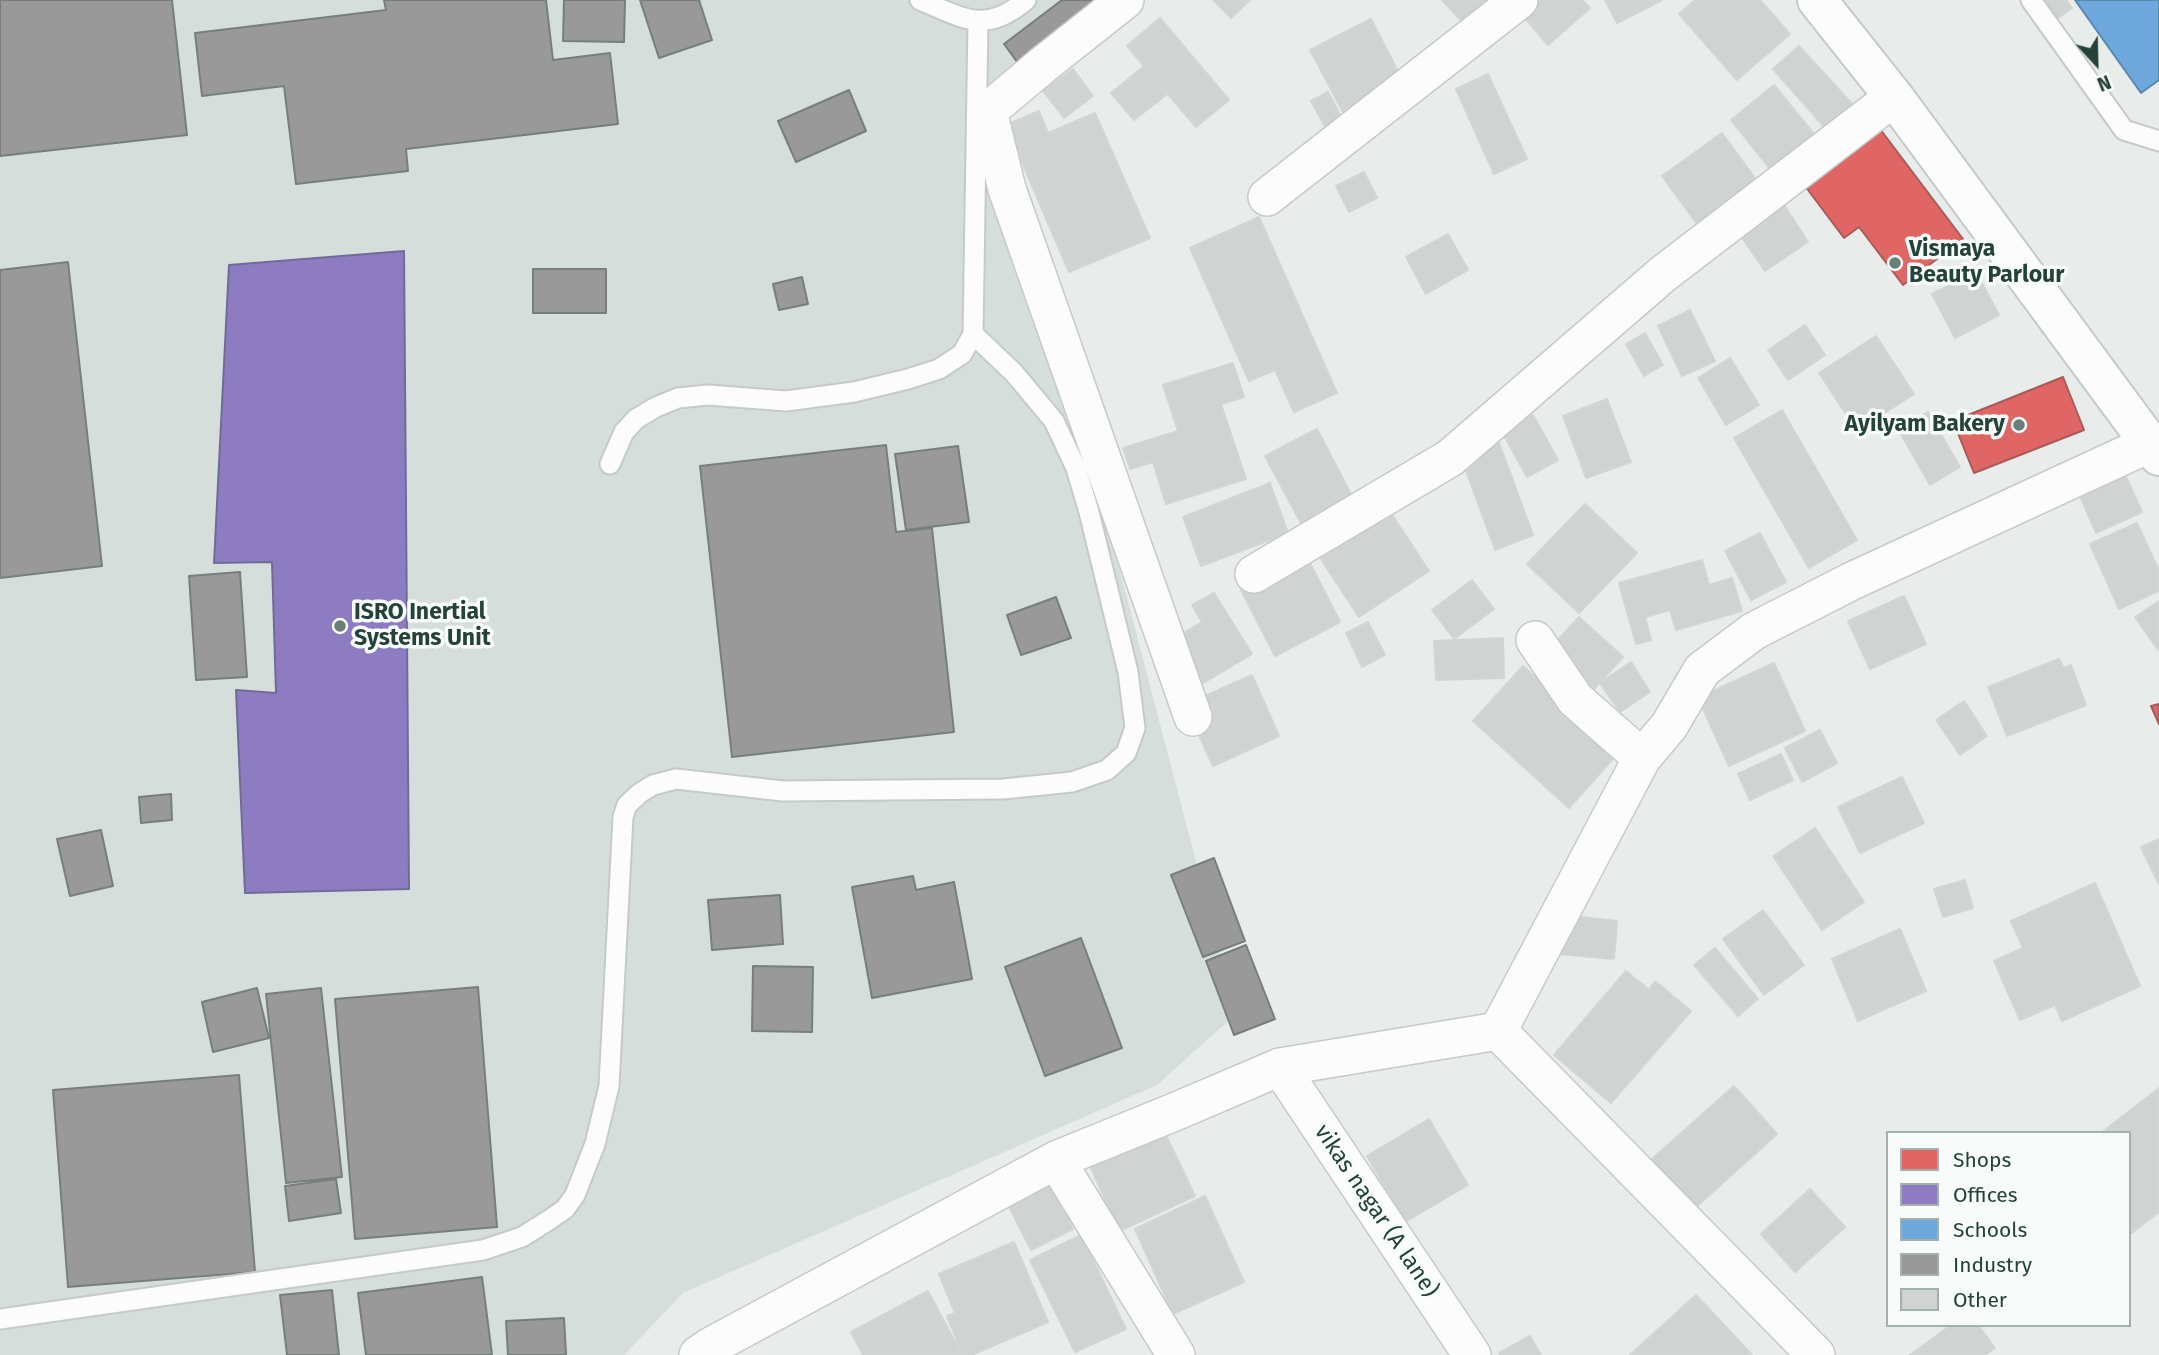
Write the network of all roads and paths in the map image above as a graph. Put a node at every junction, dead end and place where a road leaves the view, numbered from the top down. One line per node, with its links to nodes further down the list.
1 (920, 0): 7 (lane)
2 (1026, 0): 7 (lane)
3 (1125, 0): 16 (street)
4 (1518, 0): 10 (street)
5 (1817, 0): 8 (main road)
6 (2031, 0): 9 (lane)
7 (978, 22): 11 (lane)
8 (1894, 97): 12 (main road); 14 (street)
9 (2159, 141)
10 (1267, 197)
11 (973, 334): 13 (lane); 21 (lane)
12 (2155, 449): 17 (street)
13 (610, 464)
14 (1254, 574)
15 (1535, 640): 17 (street)
16 (1193, 718)
17 (1642, 758): 18 (street)
18 (1498, 1031): 19 (street); 25 (street)
19 (1280, 1067): 20 (street); 24 (street, vikas nagar (A lane))
20 (1056, 1160): 22 (street); 23 (street)
21 (0, 1320)
22 (698, 1355)
23 (1176, 1355)
24 (1472, 1355)
25 (1816, 1355)

